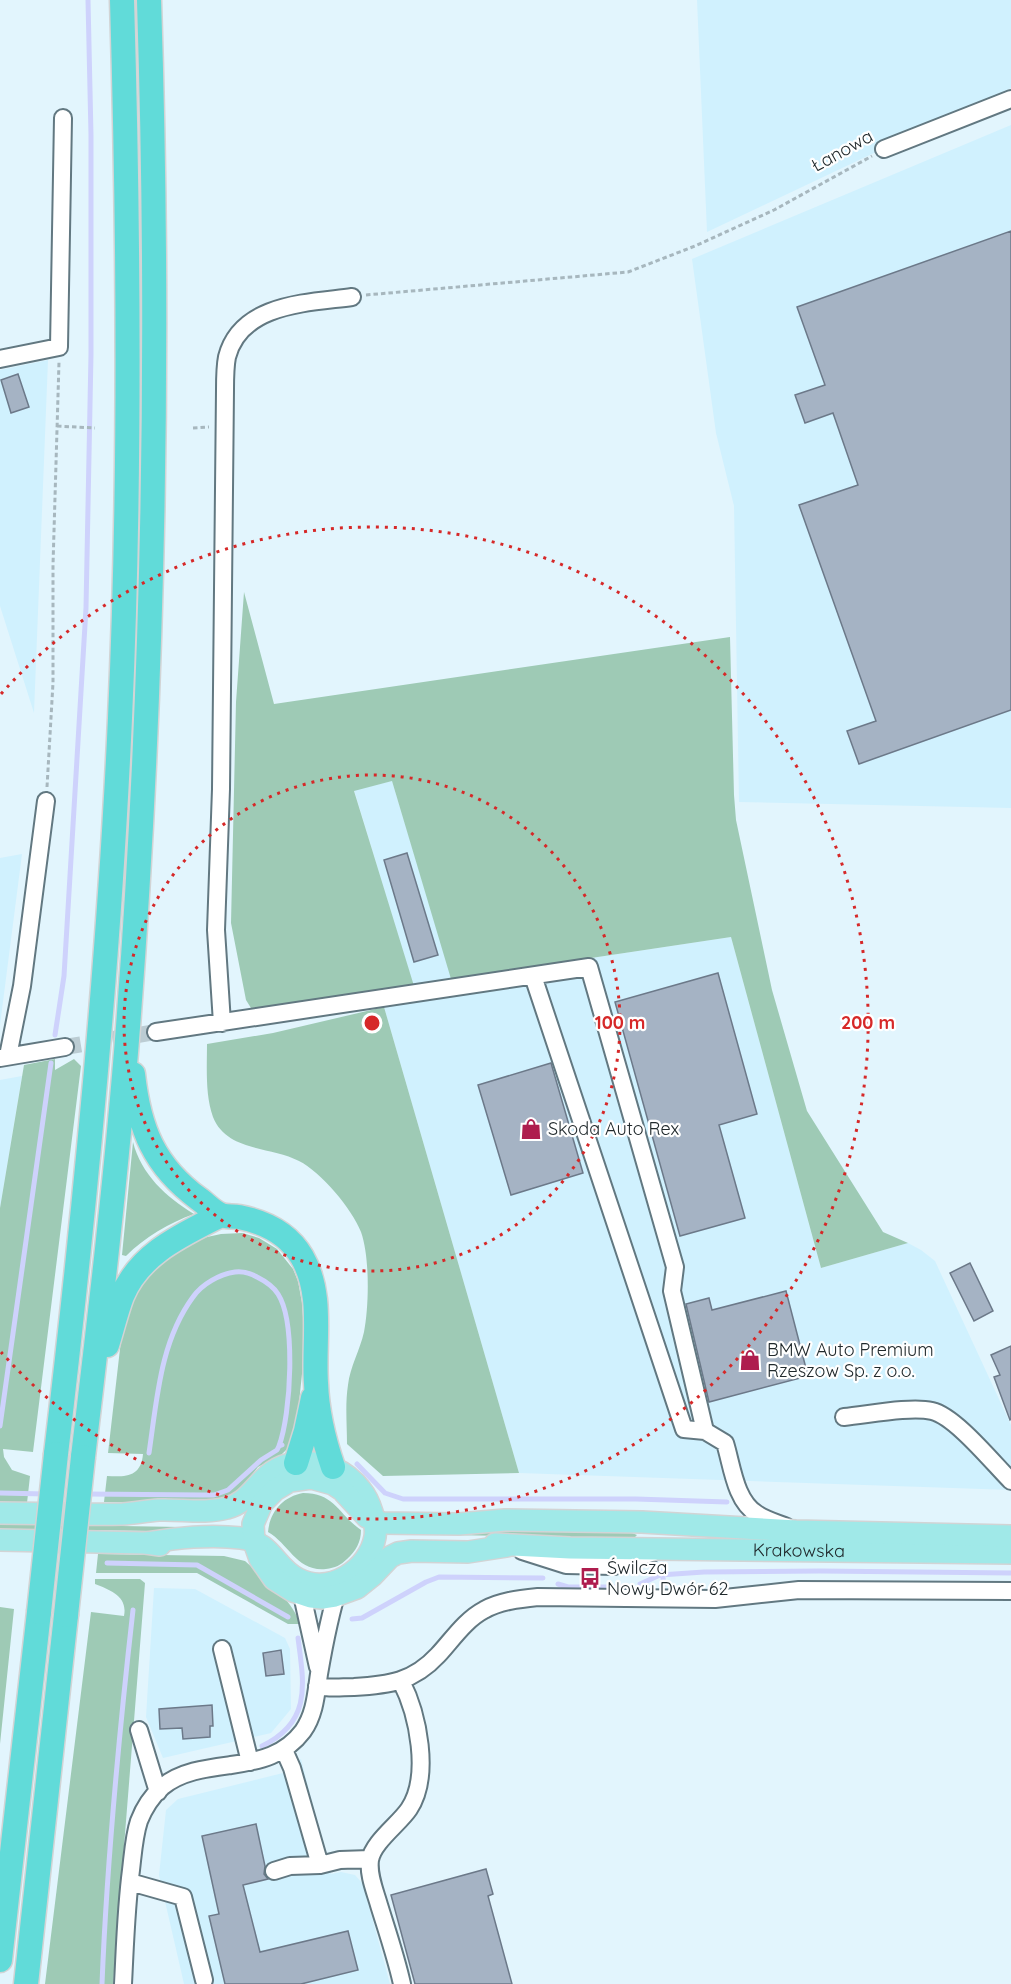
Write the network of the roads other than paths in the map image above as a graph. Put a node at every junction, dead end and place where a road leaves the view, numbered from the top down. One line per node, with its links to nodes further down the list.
1 (122, 0): 40 (highway, bridge)
2 (149, 0): 11 (highway)
3 (1011, 99): 5 (street, Łanowa)
4 (63, 118): 7 (street)
5 (884, 149)
6 (352, 297): 10 (street)
7 (0, 359)
8 (46, 801): 14 (street)
9 (533, 976): 10 (street); 19 (street); 19 (street)
10 (222, 1023): 12 (street)
11 (128, 1030): 15 (highway); 17 (highway)
12 (156, 1032)
13 (65, 1047): 14 (street)
14 (4, 1057)
15 (221, 1215): 16 (highway); 17 (highway)
16 (316, 1384): 20 (highway); 21 (highway)
17 (89, 1405): 52 (highway, bridge)
18 (844, 1417): 22 (street)
19 (705, 1431): 27 (street)
20 (333, 1467): 21 (main road); 23 (main road)
21 (293, 1472): 23 (main road); 25 (main road); 26 (main road)
22 (1011, 1481)
23 (371, 1512): 27 (main road, Krakowska); 30 (main road)
24 (0, 1513): 26 (main road)
25 (257, 1513): 26 (main road); 32 (main road)
26 (123, 1514)
27 (796, 1531): 28 (main road, Krakowska)
28 (1011, 1536)
29 (0, 1540): 32 (main road)
30 (373, 1545): 31 (main road, Krakowska); 34 (main road)
31 (507, 1546): 33 (main road, Krakowska); 34 (main road)
32 (257, 1551): 34 (main road); 36 (main road)
33 (1011, 1553)
34 (338, 1587): 36 (main road); 38 (street)
35 (1011, 1591): 39 (street)
36 (302, 1595): 38 (street)
37 (222, 1649): 43 (street)
38 (318, 1680): 39 (street); 42 (street)
39 (401, 1681): 46 (street)
40 (26, 1730): 45 (highway); 50 (highway)
41 (139, 1730): 44 (street)
42 (284, 1750): 43 (street); 47 (street)
43 (250, 1762): 44 (street)
44 (158, 1792): 49 (street)
45 (0, 1794)
46 (370, 1859): 47 (street); 54 (street)
47 (320, 1865): 48 (street)
48 (274, 1870)
49 (130, 1882): 51 (street); 53 (street)
50 (0, 1960)
51 (204, 1980)
52 (26, 1984)
53 (123, 1984)
54 (402, 1984)

